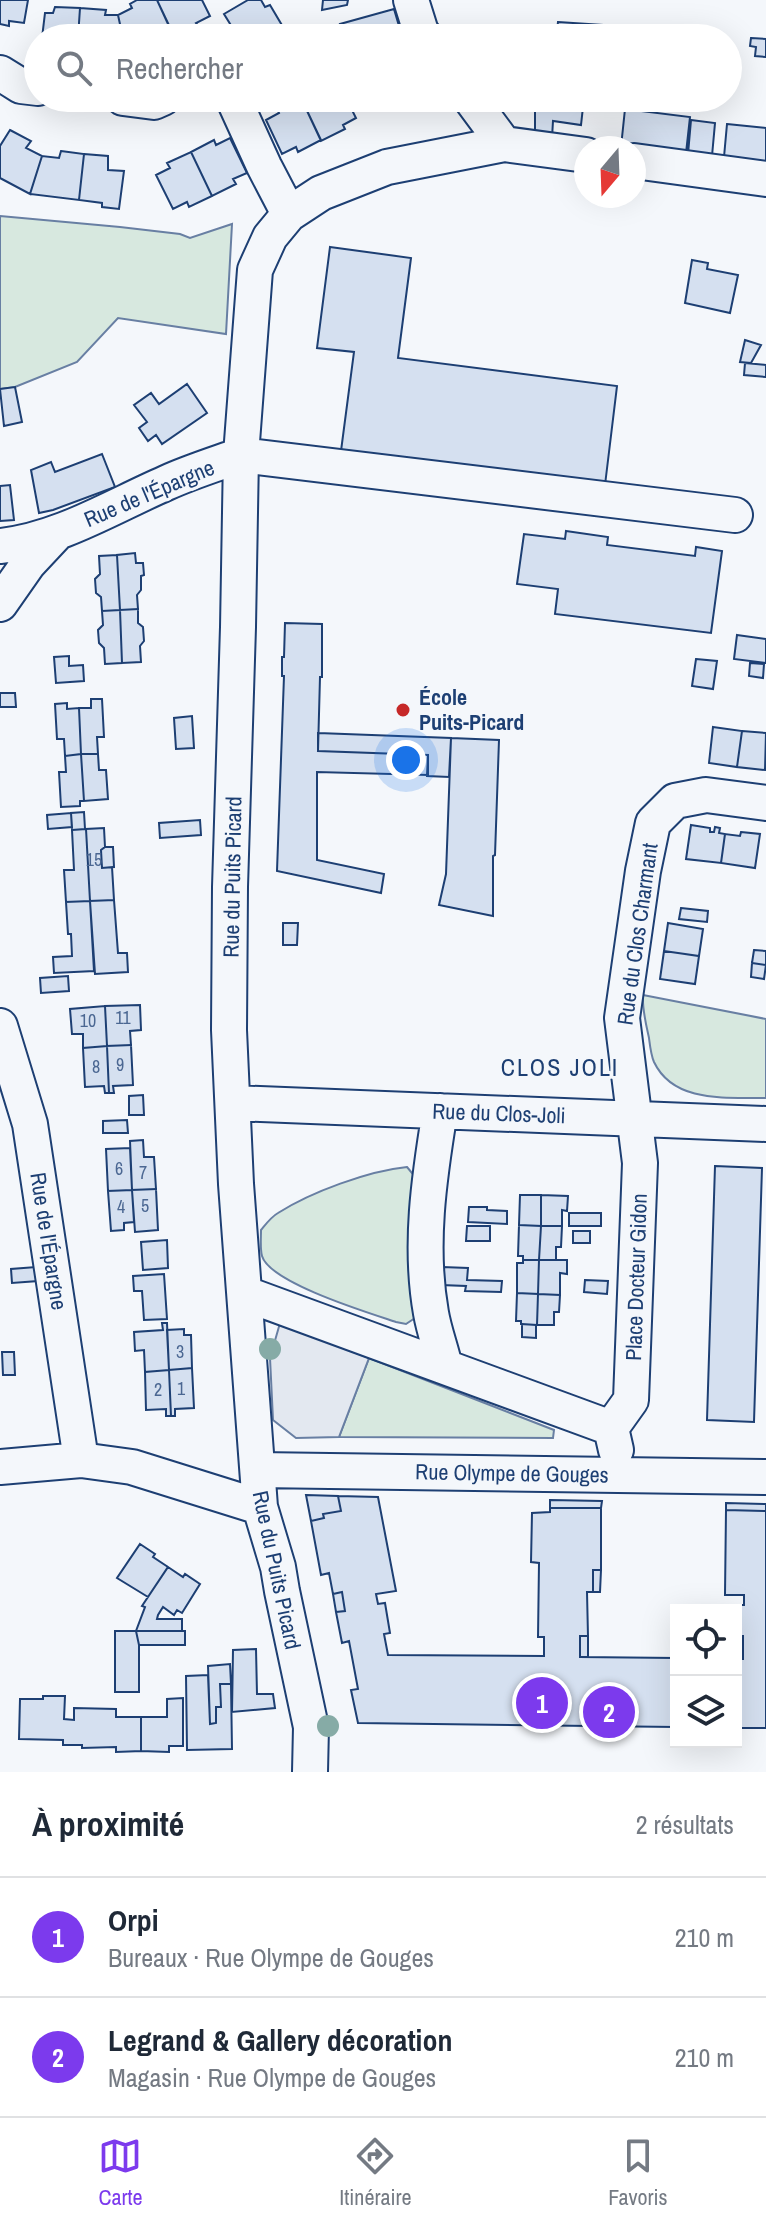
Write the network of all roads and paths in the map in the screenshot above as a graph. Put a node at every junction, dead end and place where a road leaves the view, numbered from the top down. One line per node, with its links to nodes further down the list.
1 (411, 0): 2 (street)
2 (418, 24)
3 (0, 73): 4 (street)
4 (24, 86)
5 (239, 112): 11 (street)
6 (480, 112): 7 (street)
7 (504, 144): 8 (street, Rue du Puits Picard); 11 (street, Rue du Puits Picard)
8 (574, 153)
9 (646, 163): 10 (street)
10 (766, 179)
11 (289, 214): 12 (street, Rue du Puits Picard)
12 (241, 455): 13 (street); 14 (street, Rue de l'Épargne); 19 (street, Rue du Puits Picard)
13 (735, 515)
14 (57, 532): 15 (street, Rue de l'Épargne); 16 (street, Rue de l'Épargne)
15 (0, 546)
16 (0, 604)
17 (766, 803): 21 (street, Rue du Clos Charmant)
18 (0, 1026): 26 (street, Rue de l'Épargne)
19 (233, 1103): 20 (street, Rue du Clos-Joli); 23 (street, Rue du Puits Picard)
20 (440, 1111): 21 (street, Rue du Clos-Joli); 24 (street)
21 (635, 1119): 22 (street, Rue du Clos-Joli); 25 (street, Place Docteur Gidon)
22 (766, 1124)
23 (246, 1294): 24 (street); 28 (street, Rue du Puits Picard)
24 (445, 1367): 25 (street)
25 (611, 1428): 29 (street)
26 (81, 1460): 27 (street); 31 (street)
27 (0, 1467)
28 (258, 1470): 29 (street, Rue Olympe de Gouges); 31 (street, Rue du Puits Picard)
29 (621, 1475): 30 (street, Rue Olympe de Gouges)
30 (766, 1477)
31 (260, 1507): 32 (street, Rue du Puits Picard)
32 (310, 1772)

